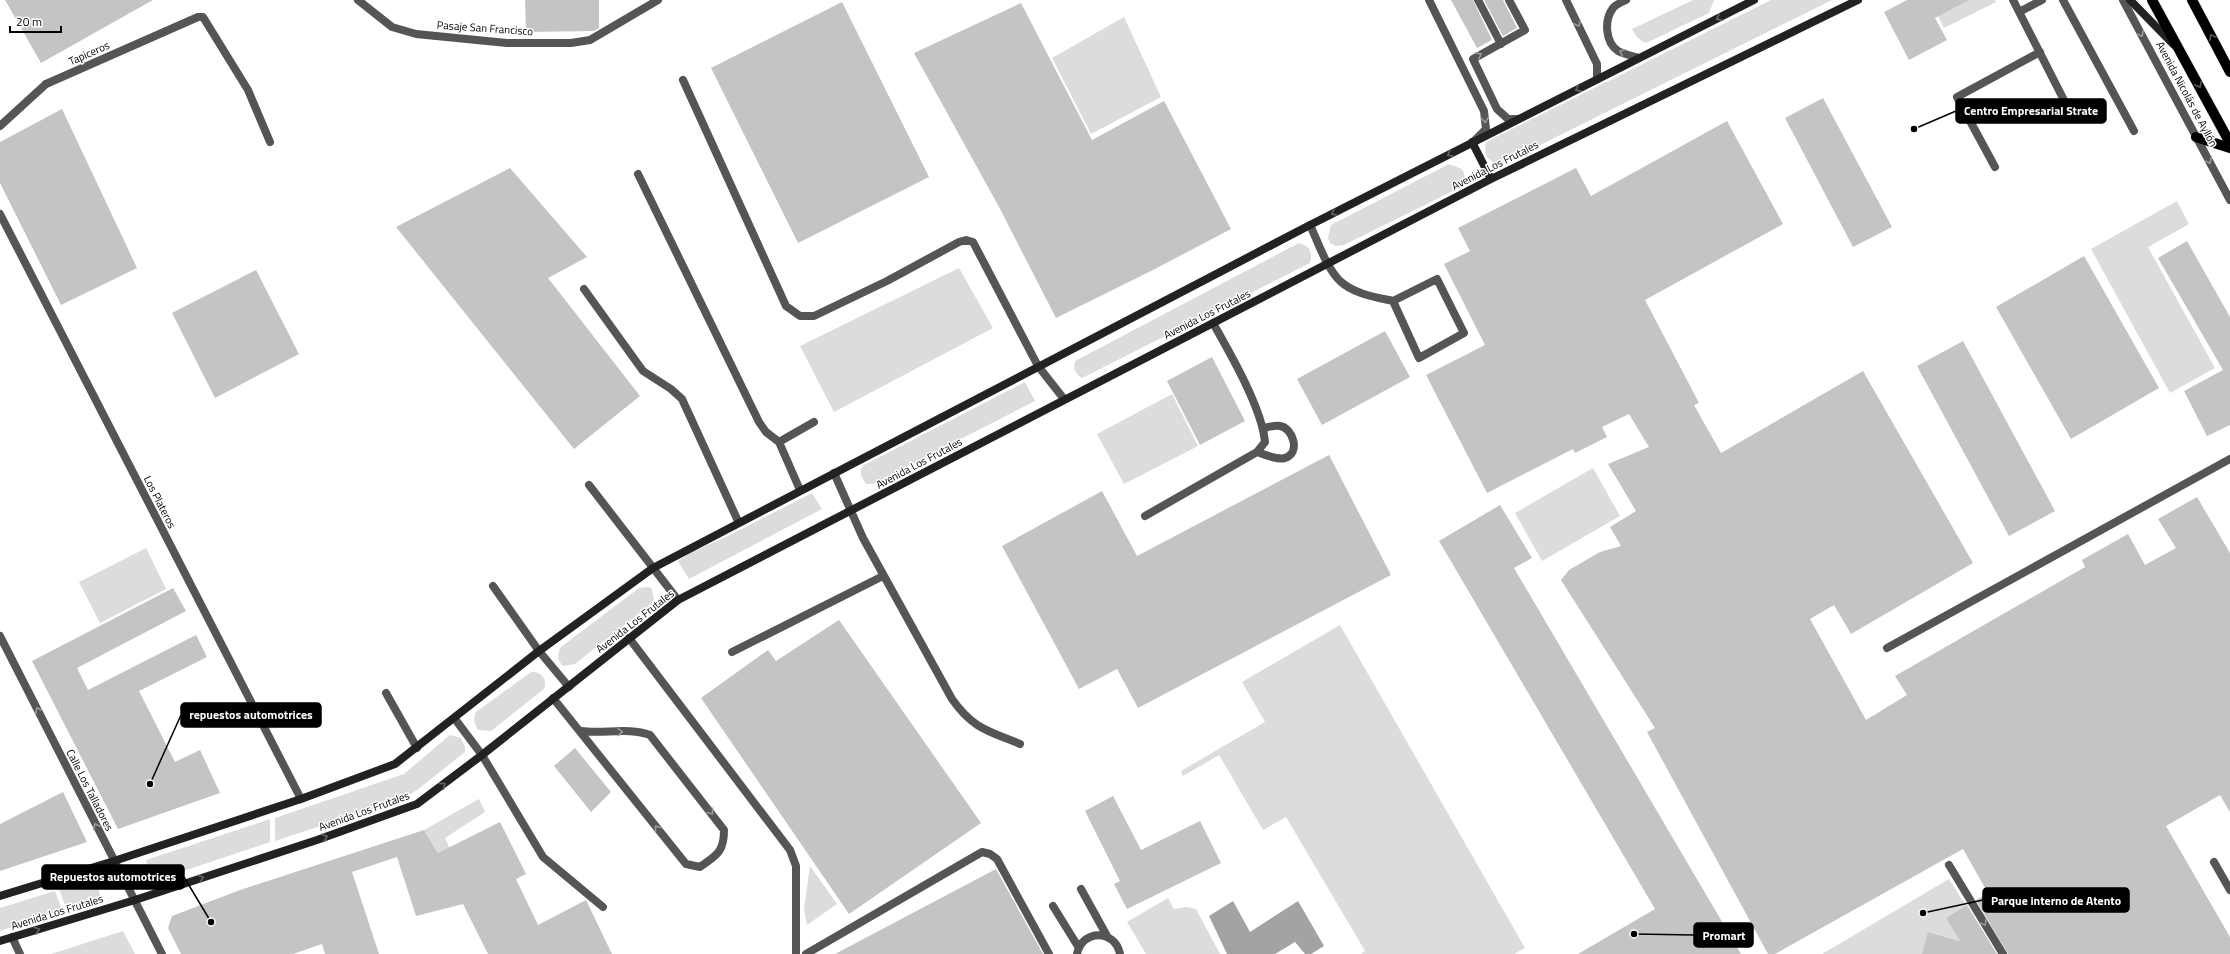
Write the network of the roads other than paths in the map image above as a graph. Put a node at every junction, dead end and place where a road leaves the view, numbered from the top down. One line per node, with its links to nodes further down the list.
1 (358, 0): 2 (street, Pasaje San Francisco)
2 (658, 0)
3 (1429, 0): 31 (street, one-way to 31)
4 (1478, 0): 18 (street)
5 (1509, 0): 18 (street)
6 (1566, 0): 23 (street, one-way to 23)
7 (1626, 0): 21 (street, one-way to 7)
8 (1858, 0): 36 (main road, Avenida Los Frutales)
9 (2013, 0): 17 (street)
10 (2042, 0): 17 (street)
11 (2063, 0): 28 (street)
12 (2123, 0): 29 (street, Avenida Nicolás de Ayllón, one-way to 29)
13 (2130, 0): 19 (main road)
14 (2152, 0): 19 (main road, Avenida Nicolás de Ayllón)
15 (2192, 0): 22 (main road, one-way to 15)
16 (1750, 1): 21 (main road, one-way to 21)
17 (2019, 12): 20 (street)
18 (1501, 44): 26 (street, one-way to 18)
19 (2180, 51): 32 (main road, Avenida Nicolás de Ayllón, one-way to 32)
20 (2040, 52): 25 (street); 34 (street)
21 (1639, 58): 23 (main road)
22 (2230, 72)
23 (1597, 79): 26 (main road, one-way to 26)
24 (683, 80): 44 (street)
25 (2069, 110)
26 (1518, 119): 31 (main road)
27 (0, 126): 30 (street, Tapiceros)
28 (2134, 131)
29 (2196, 137): 33 (main road); 37 (street, Avenida Nicolás de Ayllón, one-way to 37)
30 (270, 142)
31 (1472, 142): 36 (main road); 39 (main road, one-way to 39)
32 (2230, 142)
33 (2230, 148)
34 (1995, 167)
35 (638, 174): 48 (street)
36 (1491, 179): 40 (main road, Avenida Los Frutales)
37 (2230, 200)
38 (0, 214): 74 (street, Los Plateros)
39 (1310, 225): 40 (street); 44 (main road)
40 (1329, 263): 42 (street); 43 (main road, Avenida Los Frutales)
41 (584, 288): 56 (street)
42 (1392, 301): 42 (street)
43 (1213, 323): 45 (main road, Avenida Los Frutales); 47 (street)
44 (1038, 366): 45 (street); 51 (main road)
45 (1064, 399): 54 (main road, Avenida Los Frutales)
46 (814, 422): 48 (street)
47 (1264, 428): 49 (street); 49 (street)
48 (779, 442): 53 (street)
49 (1257, 452): 55 (street)
50 (2230, 459): 63 (street)
51 (834, 473): 53 (main road); 54 (street)
52 (589, 486): 57 (street)
53 (800, 490): 56 (main road)
54 (851, 511): 58 (street); 60 (main road, Avenida Los Frutales)
55 (1146, 516)
56 (738, 522): 57 (main road)
57 (653, 568): 60 (street); 64 (main road)
58 (884, 576): 65 (street); 71 (street)
59 (493, 586): 64 (street)
60 (678, 600): 62 (main road, Avenida Los Frutales)
61 (0, 636): 75 (street, Calle Los Talladores, one-way to 61)
62 (629, 638): 66 (main road, Avenida Los Frutales); 90 (street)
63 (1887, 648)
64 (539, 651): 66 (street); 69 (main road)
65 (732, 652)
66 (569, 687): 68 (main road, Avenida Los Frutales)
67 (386, 693): 72 (street)
68 (553, 698): 70 (street); 73 (main road, Avenida Los Frutales)
69 (455, 719): 72 (main road); 73 (street)
70 (581, 731): 70 (street, one-way to 70)
71 (1020, 744)
72 (417, 748): 74 (main road)
73 (482, 755): 81 (main road, Avenida Los Frutales, one-way to 73); 83 (street)
74 (301, 799): 75 (main road)
75 (114, 861): 80 (main road); 81 (street, Calle Los Talladores)
76 (2214, 862): 79 (street)
77 (1949, 865): 94 (street, one-way to 94)
78 (1081, 889): 84 (street)
79 (2230, 890)
80 (0, 896)
81 (135, 900): 85 (main road, Avenida Los Frutales, one-way to 81); 89 (street, Calle Los Talladores)
82 (1053, 906): 87 (street)
83 (604, 907)
84 (1107, 936): 87 (street); 93 (street)
85 (12, 937): 86 (main road, Avenida Los Frutales); 88 (street)
86 (0, 941)
87 (1078, 951)
88 (20, 954)
89 (162, 954)
90 (796, 954)
91 (806, 954): 92 (street)
92 (1049, 954)
93 (1120, 954)
94 (2003, 954)

